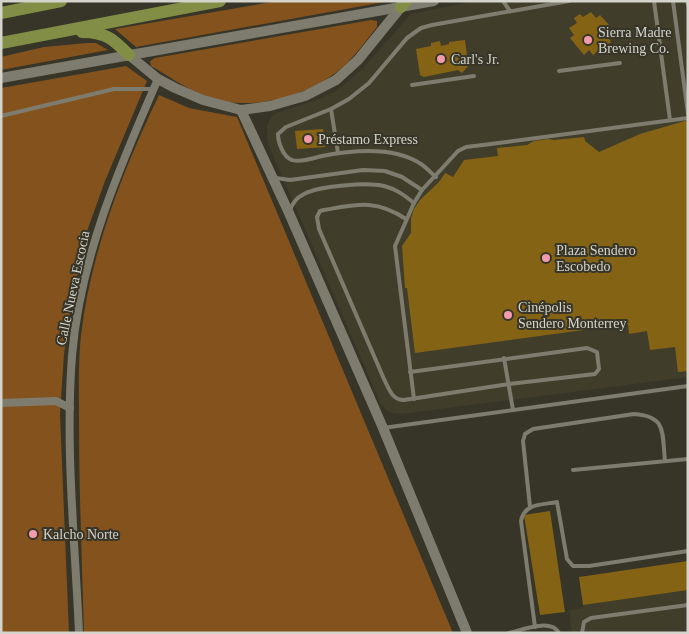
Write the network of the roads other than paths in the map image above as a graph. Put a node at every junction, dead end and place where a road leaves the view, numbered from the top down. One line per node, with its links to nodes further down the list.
1 (61, 1): 10 (main road)
2 (220, 1): 14 (main road)
3 (434, 1): 8 (street)
4 (503, 1): 11 (lane)
5 (569, 1): 11 (lane)
6 (654, 1): 29 (lane)
7 (673, 1): 26 (lane)
8 (404, 4): 16 (street); 25 (street)
9 (1, 5): 10 (main road)
10 (23, 9): 12 (main road); 13 (main road)
11 (510, 12): 24 (lane)
12 (1, 13)
13 (1, 18)
14 (35, 37): 15 (main road); 16 (main road)
15 (1, 43)
16 (130, 55): 20 (street); 21 (street)
17 (620, 63): 18 (lane)
18 (559, 71)
19 (474, 76): 22 (lane)
20 (1, 78)
21 (158, 79): 23 (street, Calle Nueva Escocia); 25 (street)
22 (412, 85)
23 (153, 89): 27 (lane); 43 (street, Calle Nueva Escocia)
24 (331, 109): 30 (lane); 30 (lane)
25 (241, 110): 31 (street)
26 (688, 114)
27 (1, 116)
28 (688, 118): 29 (lane)
29 (670, 120): 32 (lane)
30 (338, 153): 32 (lane)
31 (271, 174): 33 (lane); 35 (street)
32 (436, 177): 33 (lane)
33 (422, 190): 34 (lane)
34 (414, 203): 35 (lane); 36 (lane)
35 (289, 213): 45 (street)
36 (406, 219): 38 (lane); 41 (lane)
37 (504, 358): 38 (lane); 39 (lane); 39 (lane)
38 (410, 372): 41 (lane)
39 (509, 384): 41 (lane); 44 (lane)
40 (688, 386): 44 (lane)
41 (414, 398)
42 (1, 403): 43 (street)
43 (70, 408): 53 (street, Calle Nueva Escocia)
44 (513, 410): 45 (lane)
45 (383, 428): 54 (street)
46 (688, 459): 47 (lane)
47 (665, 461): 48 (lane); 49 (lane)
48 (573, 470)
49 (530, 507): 50 (lane); 52 (lane)
50 (688, 551)
51 (688, 605): 57 (lane)
52 (535, 627): 55 (lane); 56 (lane)
53 (78, 633)
54 (467, 633)
55 (510, 633)
56 (559, 633)
57 (582, 633)

